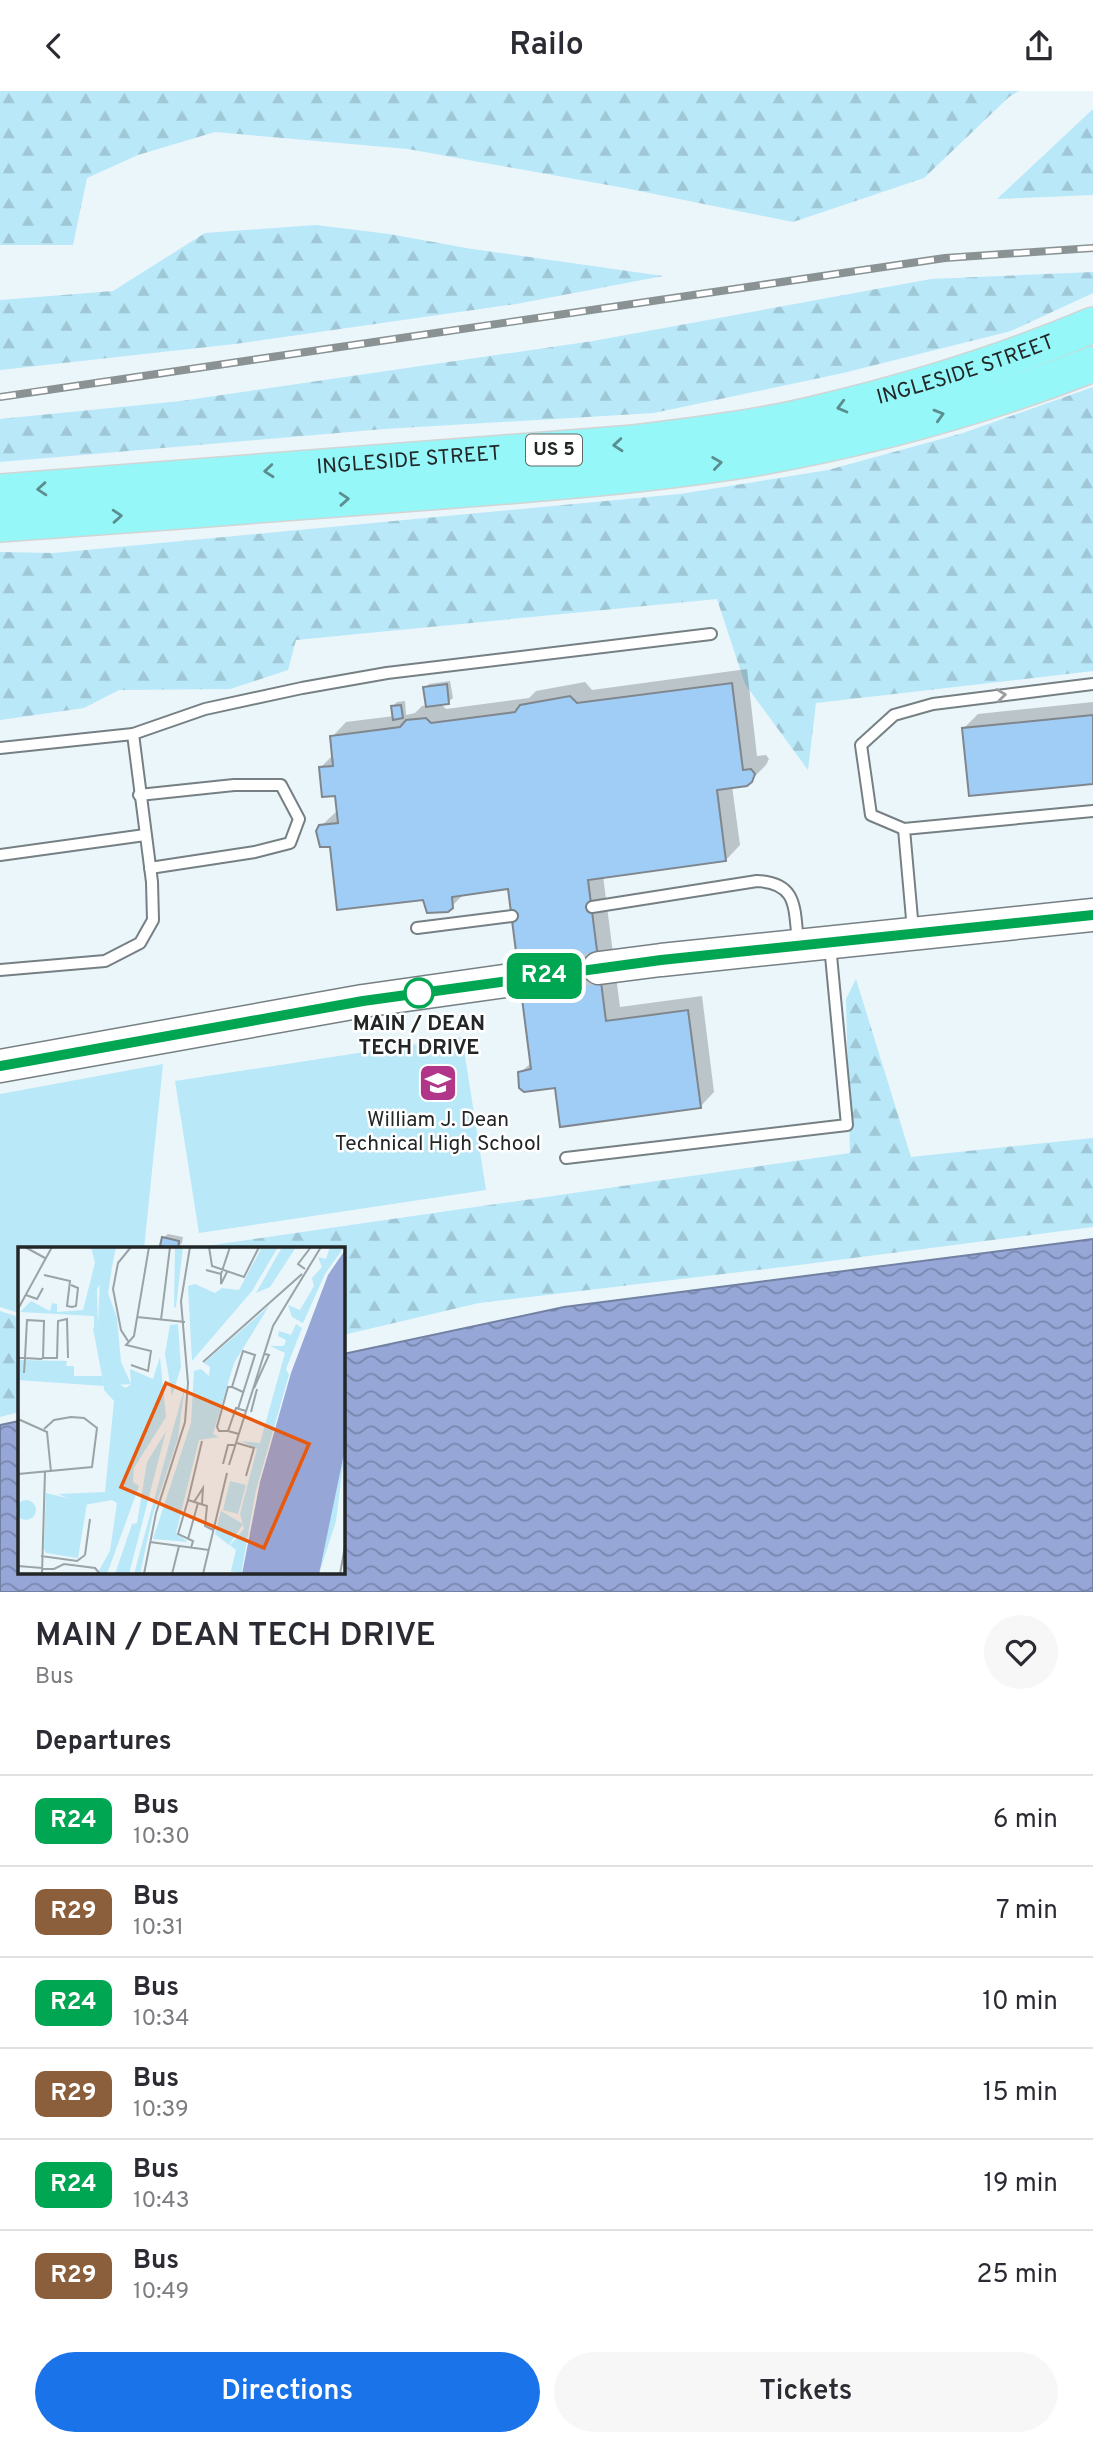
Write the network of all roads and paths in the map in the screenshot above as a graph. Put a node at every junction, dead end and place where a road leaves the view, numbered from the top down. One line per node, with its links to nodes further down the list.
1 (1093, 325): 3 (main road, INGLESIDE STREET / US 5, one-way to 3)
2 (1093, 364): 4 (main road, INGLESIDE STREET / US 5, one-way to 2)
3 (0, 492)
4 (0, 524)
5 (711, 634): 7 (lane)
6 (1093, 684): 11 (lane, one-way to 6)
7 (133, 734): 8 (lane); 9 (lane)
8 (0, 748)
9 (139, 795): 12 (lane); 14 (lane)
10 (1093, 811): 11 (lane)
11 (904, 829): 19 (lane)
12 (145, 835): 13 (lane); 14 (lane)
13 (0, 855)
14 (150, 868): 23 (lane)
15 (592, 907): 21 (lane)
16 (512, 915): 18 (lane)
17 (1093, 915): 19 (main road)
18 (417, 928)
19 (913, 933): 20 (main road)
20 (830, 942): 21 (main road); 26 (lane)
21 (799, 945): 22 (main road)
22 (600, 968)
23 (0, 970)
24 (519, 979): 25 (main road)
25 (0, 1066)
26 (566, 1158)

